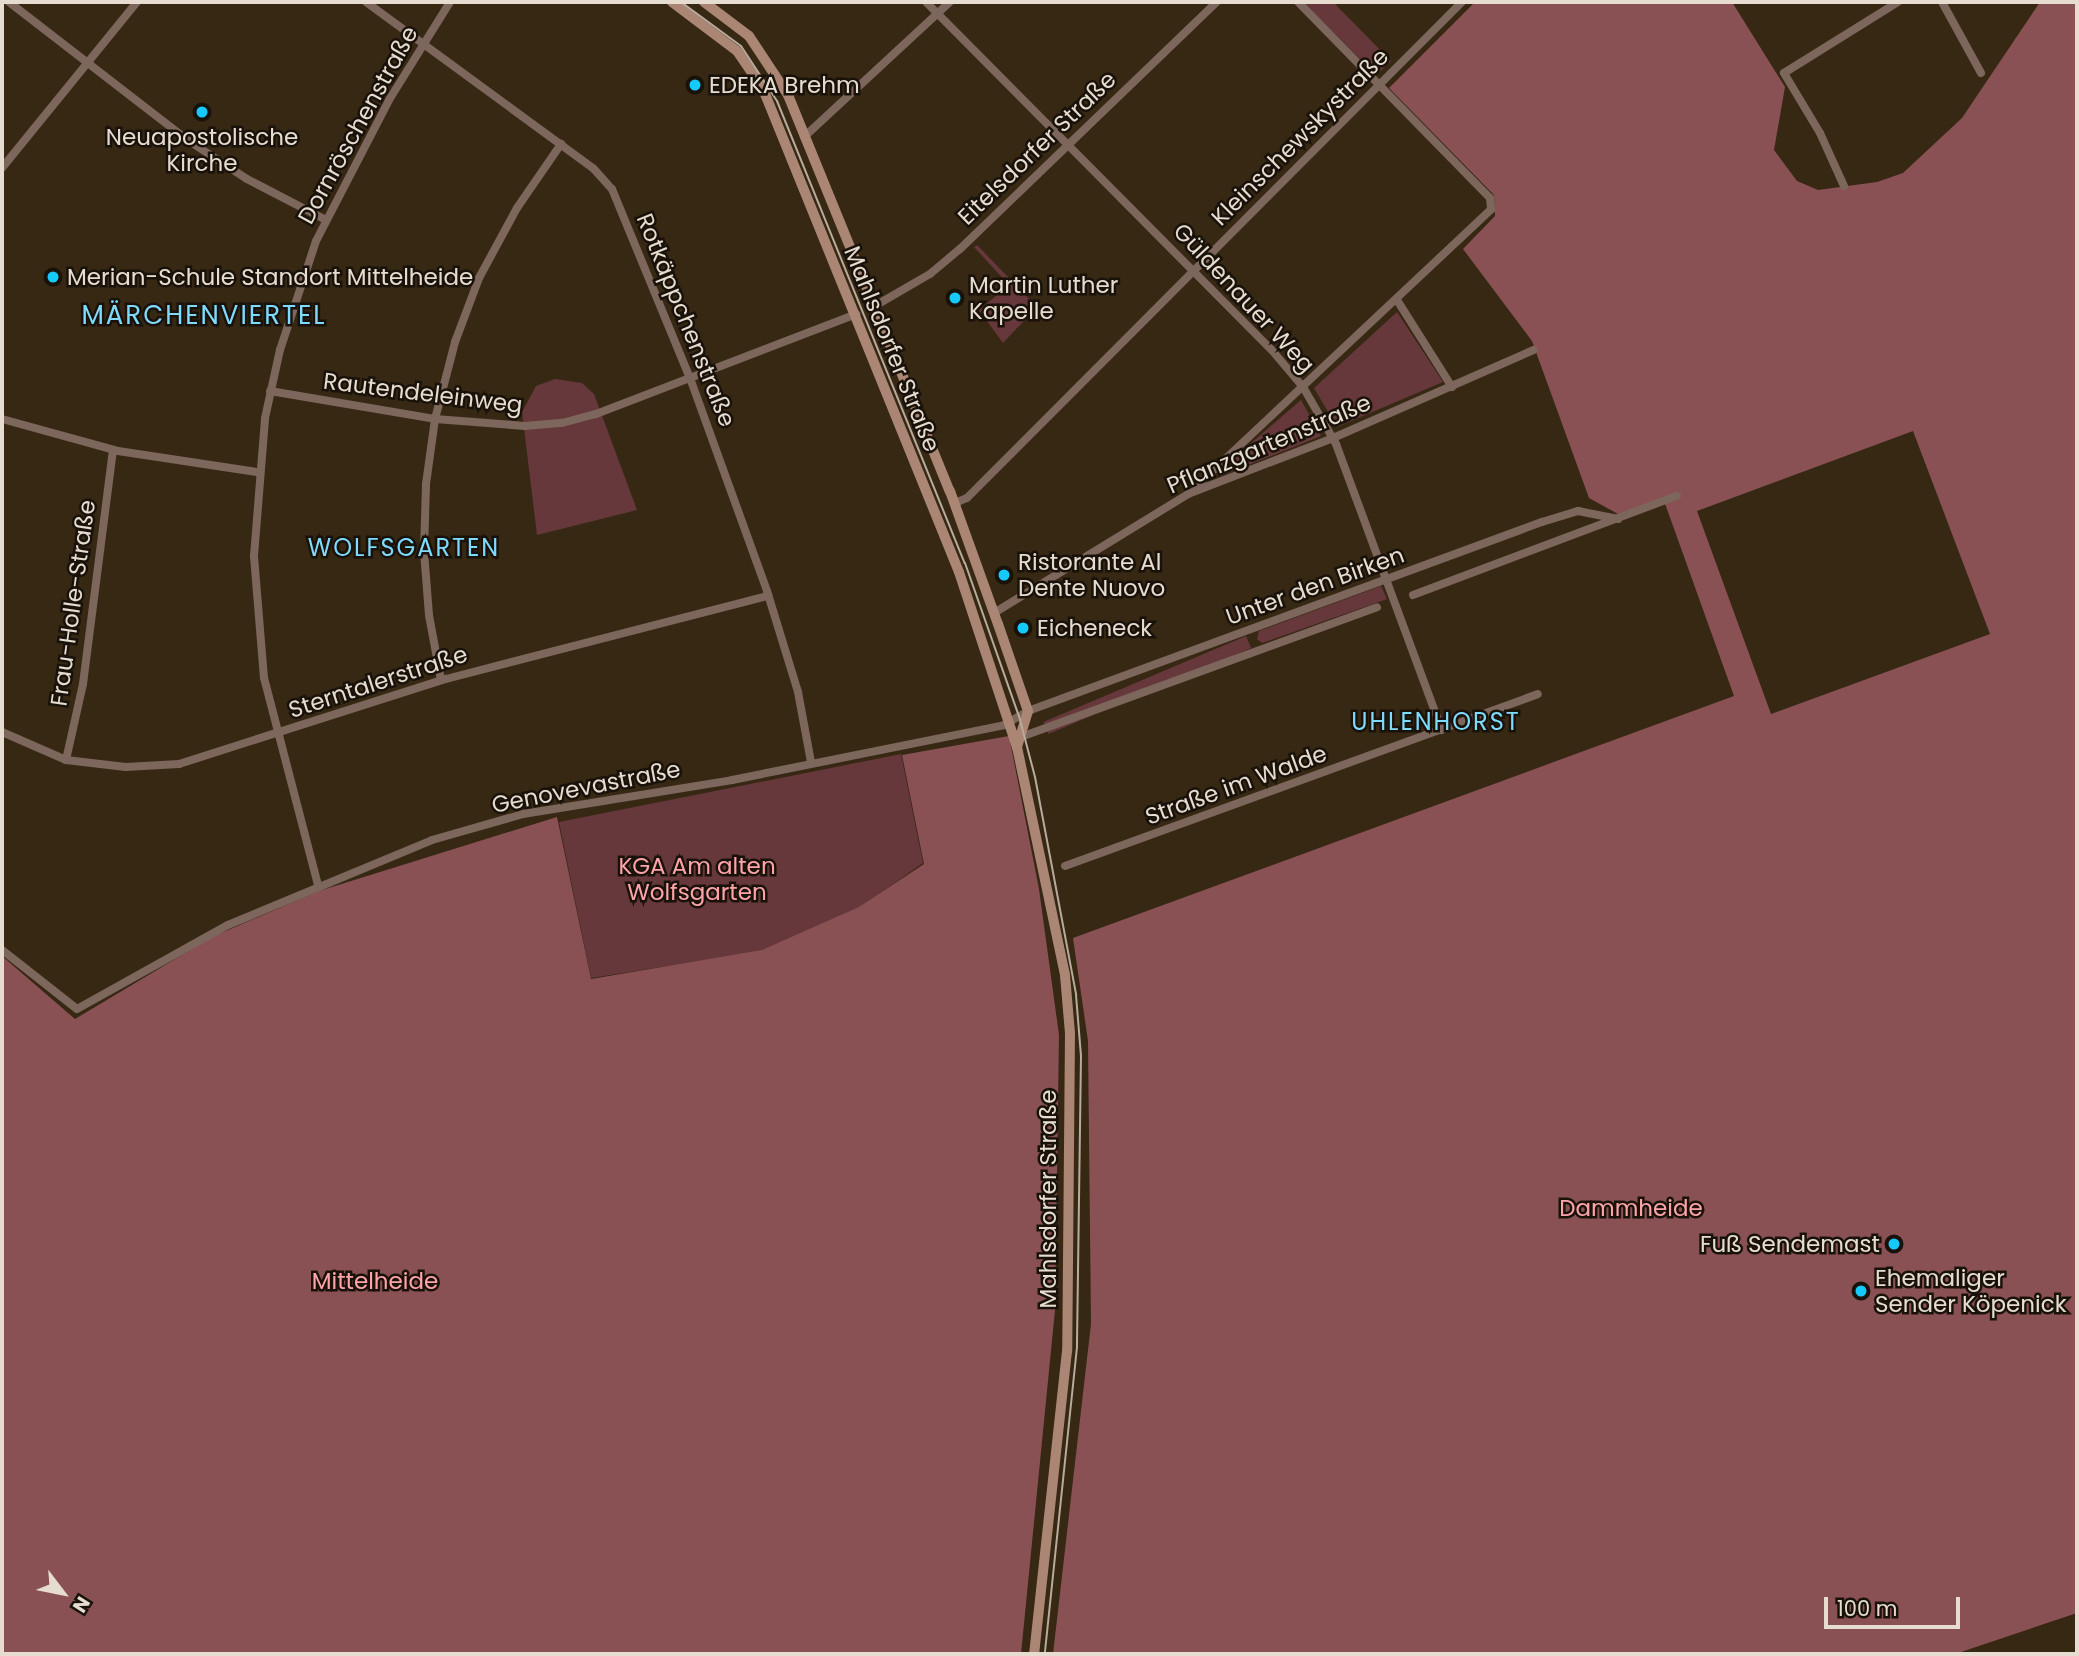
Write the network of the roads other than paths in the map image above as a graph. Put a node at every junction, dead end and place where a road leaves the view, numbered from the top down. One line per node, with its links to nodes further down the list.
1 (9, 2): 16 (street)
2 (137, 2): 16 (street)
3 (366, 2): 15 (street, Rotkäppchenstraße)
4 (450, 2): 15 (street, Dornröschenstraße)
5 (672, 2): 21 (main road, Mahlsdorfer Straße)
6 (704, 2): 19 (main road, Mahlsdorfer Straße)
7 (926, 2): 14 (street, Güldenauer Weg)
8 (950, 2): 14 (street)
9 (1217, 2): 22 (street, Eitelsdorfer Straße)
10 (1297, 2): 18 (street)
11 (1462, 2): 18 (street, Kleinschewskystraße)
12 (1898, 2): 24 (street)
13 (1942, 2): 17 (street)
14 (938, 13): 19 (street); 22 (street, Güldenauer Weg)
15 (423, 45): 20 (street, Rotkäppchenstraße); 25 (street, Dornröschenstraße)
16 (87, 62): 23 (street); 25 (street)
17 (1981, 72)
18 (1379, 84): 26 (street, Kleinschewskystraße); 27 (street)
19 (804, 136): 21 (main road); 28 (main road, Mahlsdorfer Straße)
20 (561, 144): 31 (street, Rotkäppchenstraße); 36 (street)
21 (786, 144): 29 (main road, Mahlsdorfer Straße)
22 (1068, 145): 26 (street, Güldenauer Weg); 28 (street, Eitelsdorfer Straße)
23 (2, 168)
24 (1844, 186)
25 (326, 220): 34 (street, Dornröschenstraße)
26 (1194, 270): 32 (street, Güldenauer Weg); 42 (street, Kleinschewskystraße)
27 (1396, 300): 32 (street); 33 (street)
28 (873, 307): 29 (main road); 42 (main road, Mahlsdorfer Straße)
29 (856, 314): 31 (street, Rautendeleinweg); 52 (main road, Mahlsdorfer Straße)
30 (1533, 350): 33 (street, Pflanzgartenstraße)
31 (690, 377): 36 (street, Rautendeleinweg); 46 (street, Rotkäppchenstraße)
32 (1303, 387): 37 (street, Güldenauer Weg); 40 (street)
33 (1452, 387): 37 (street, Pflanzgartenstraße)
34 (270, 391): 36 (street, Rautendeleinweg); 39 (street, Dornröschenstraße)
35 (2, 419): 38 (street)
36 (435, 419): 49 (street)
37 (1333, 439): 40 (street, Pflanzgartenstraße); 44 (street, Güldenauer Weg)
38 (113, 450): 39 (street); 57 (street, Frau-Holle-Straße)
39 (257, 472): 55 (street, Dornröschenstraße)
40 (1188, 494): 48 (street, Pflanzgartenstraße)
41 (1677, 496): 43 (street, Unter den Birken)
42 (955, 503): 48 (main road, Mahlsdorfer Straße)
43 (1618, 519): 44 (street, Unter den Birken); 45 (street, Unter den Birken)
44 (1387, 580): 51 (street, Unter den Birken); 53 (street, Güldenauer Weg)
45 (1413, 594)
46 (768, 596): 49 (street, Sterntalerstraße); 58 (street, Rotkäppchenstraße)
47 (1377, 607): 56 (street, Unter den Birken)
48 (994, 613): 51 (main road, Mahlsdorfer Straße)
49 (441, 680): 55 (street, Sterntalerstraße)
50 (1538, 694): 53 (street, Straße im Walde)
51 (1028, 711): 52 (street, Unter den Birken); 56 (main road, Mahlsdorfer Straße)
52 (1010, 722): 56 (main road, Mahlsdorfer Straße); 58 (street, Genovevastraße)
53 (1442, 730): 59 (street, Straße im Walde)
54 (2, 732): 57 (street, Sterntalerstraße)
55 (277, 734): 57 (street, Sterntalerstraße); 60 (street, Dornröschenstraße)
56 (1017, 741): 62 (main road, Mahlsdorfer Straße)
57 (66, 760)
58 (811, 762): 60 (street, Genovevastraße)
59 (1065, 866)
60 (318, 885): 61 (street, Genovevastraße)
61 (2, 950)
62 (1034, 1654)

